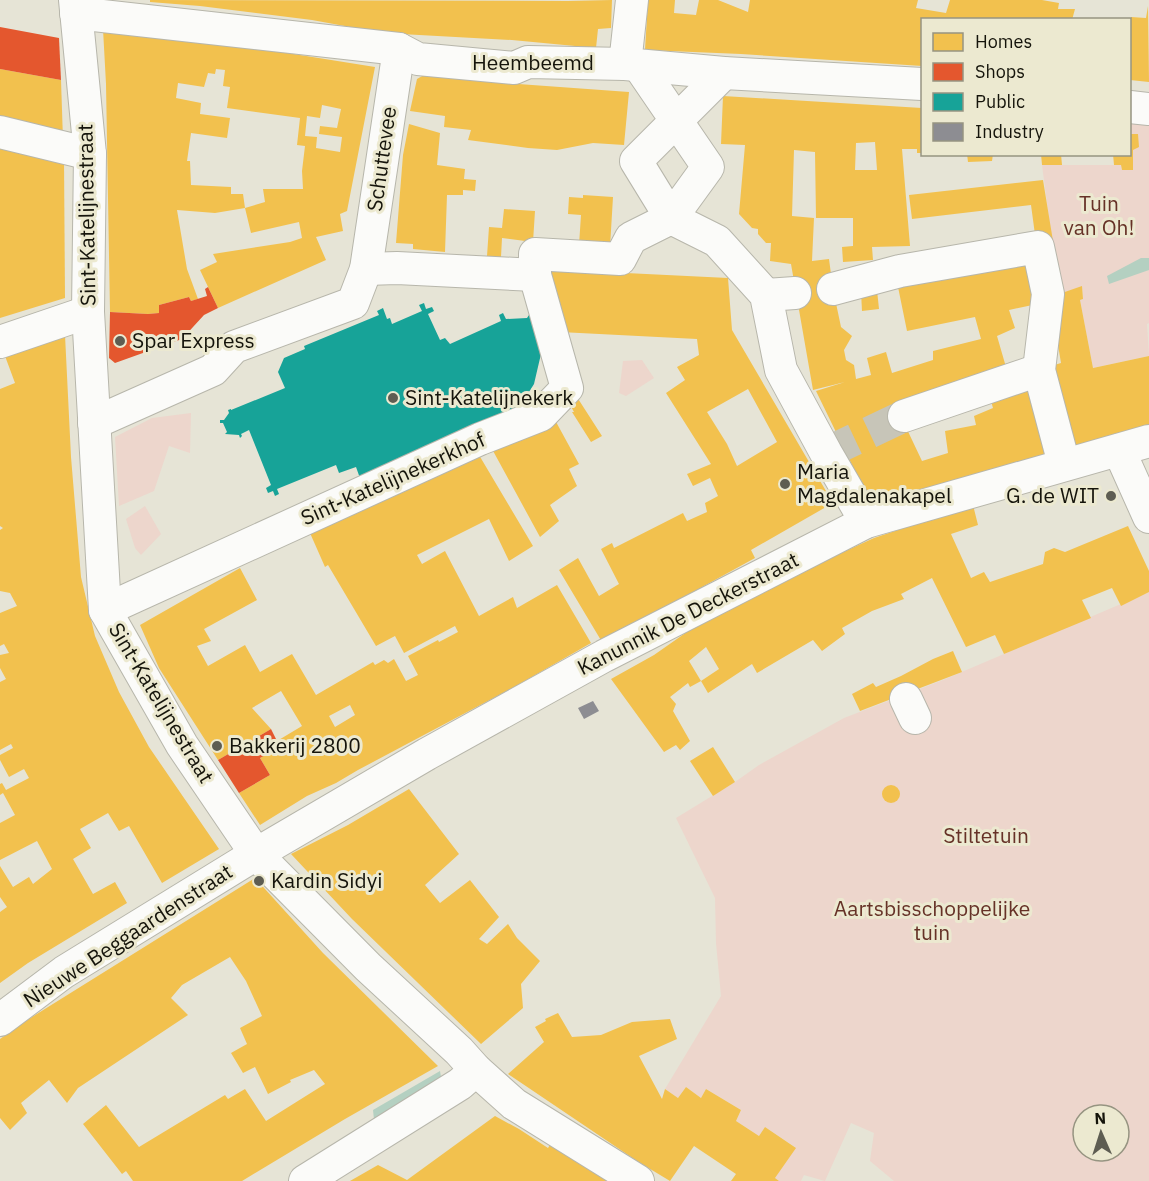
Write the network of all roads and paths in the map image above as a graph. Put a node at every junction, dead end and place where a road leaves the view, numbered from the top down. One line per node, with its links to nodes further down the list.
1 (632, 0): 4 (street)
2 (76, 6): 3 (street, Heembeemd); 11 (street, Sint-Katelijnestraat)
3 (399, 49): 4 (street, Heembeemd); 14 (street, Schuttevee)
4 (632, 65): 5 (street, Heembeemd); 9 (street)
5 (724, 73): 6 (street, Heembeemd); 9 (street)
6 (921, 84)
7 (1131, 107): 8 (street)
8 (1149, 109)
9 (677, 120): 12 (street); 12 (street)
10 (0, 132): 11 (street)
11 (90, 154): 16 (street, Sint-Katelijnestraat)
12 (671, 218): 13 (street); 25 (street)
13 (535, 265): 14 (street); 26 (street, Sint-Katelijnekerkhof)
14 (366, 269): 20 (street)
15 (832, 289): 18 (street)
16 (88, 312): 17 (street); 20 (street, Sint-Katelijnestraat)
17 (0, 342)
18 (1039, 370): 19 (street); 23 (street)
19 (904, 416)
20 (94, 423): 26 (street, Sint-Katelijnestraat)
21 (1149, 441): 22 (street, Kanunnik De Deckerstraat)
22 (1119, 450): 23 (street, Kanunnik De Deckerstraat); 24 (street)
23 (1064, 464): 25 (street, Kanunnik De Deckerstraat)
24 (1149, 517)
25 (866, 522): 27 (street, Kanunnik De Deckerstraat)
26 (105, 610): 27 (street, Sint-Katelijnestraat)
27 (256, 854): 28 (street, Nieuwe Beggaardenstraat); 29 (street, Sint-Katelijnestraat)
28 (0, 1020)
29 (476, 1070): 30 (street); 31 (street, Sint-Katelijnestraat)
30 (305, 1181)
31 (638, 1181)

